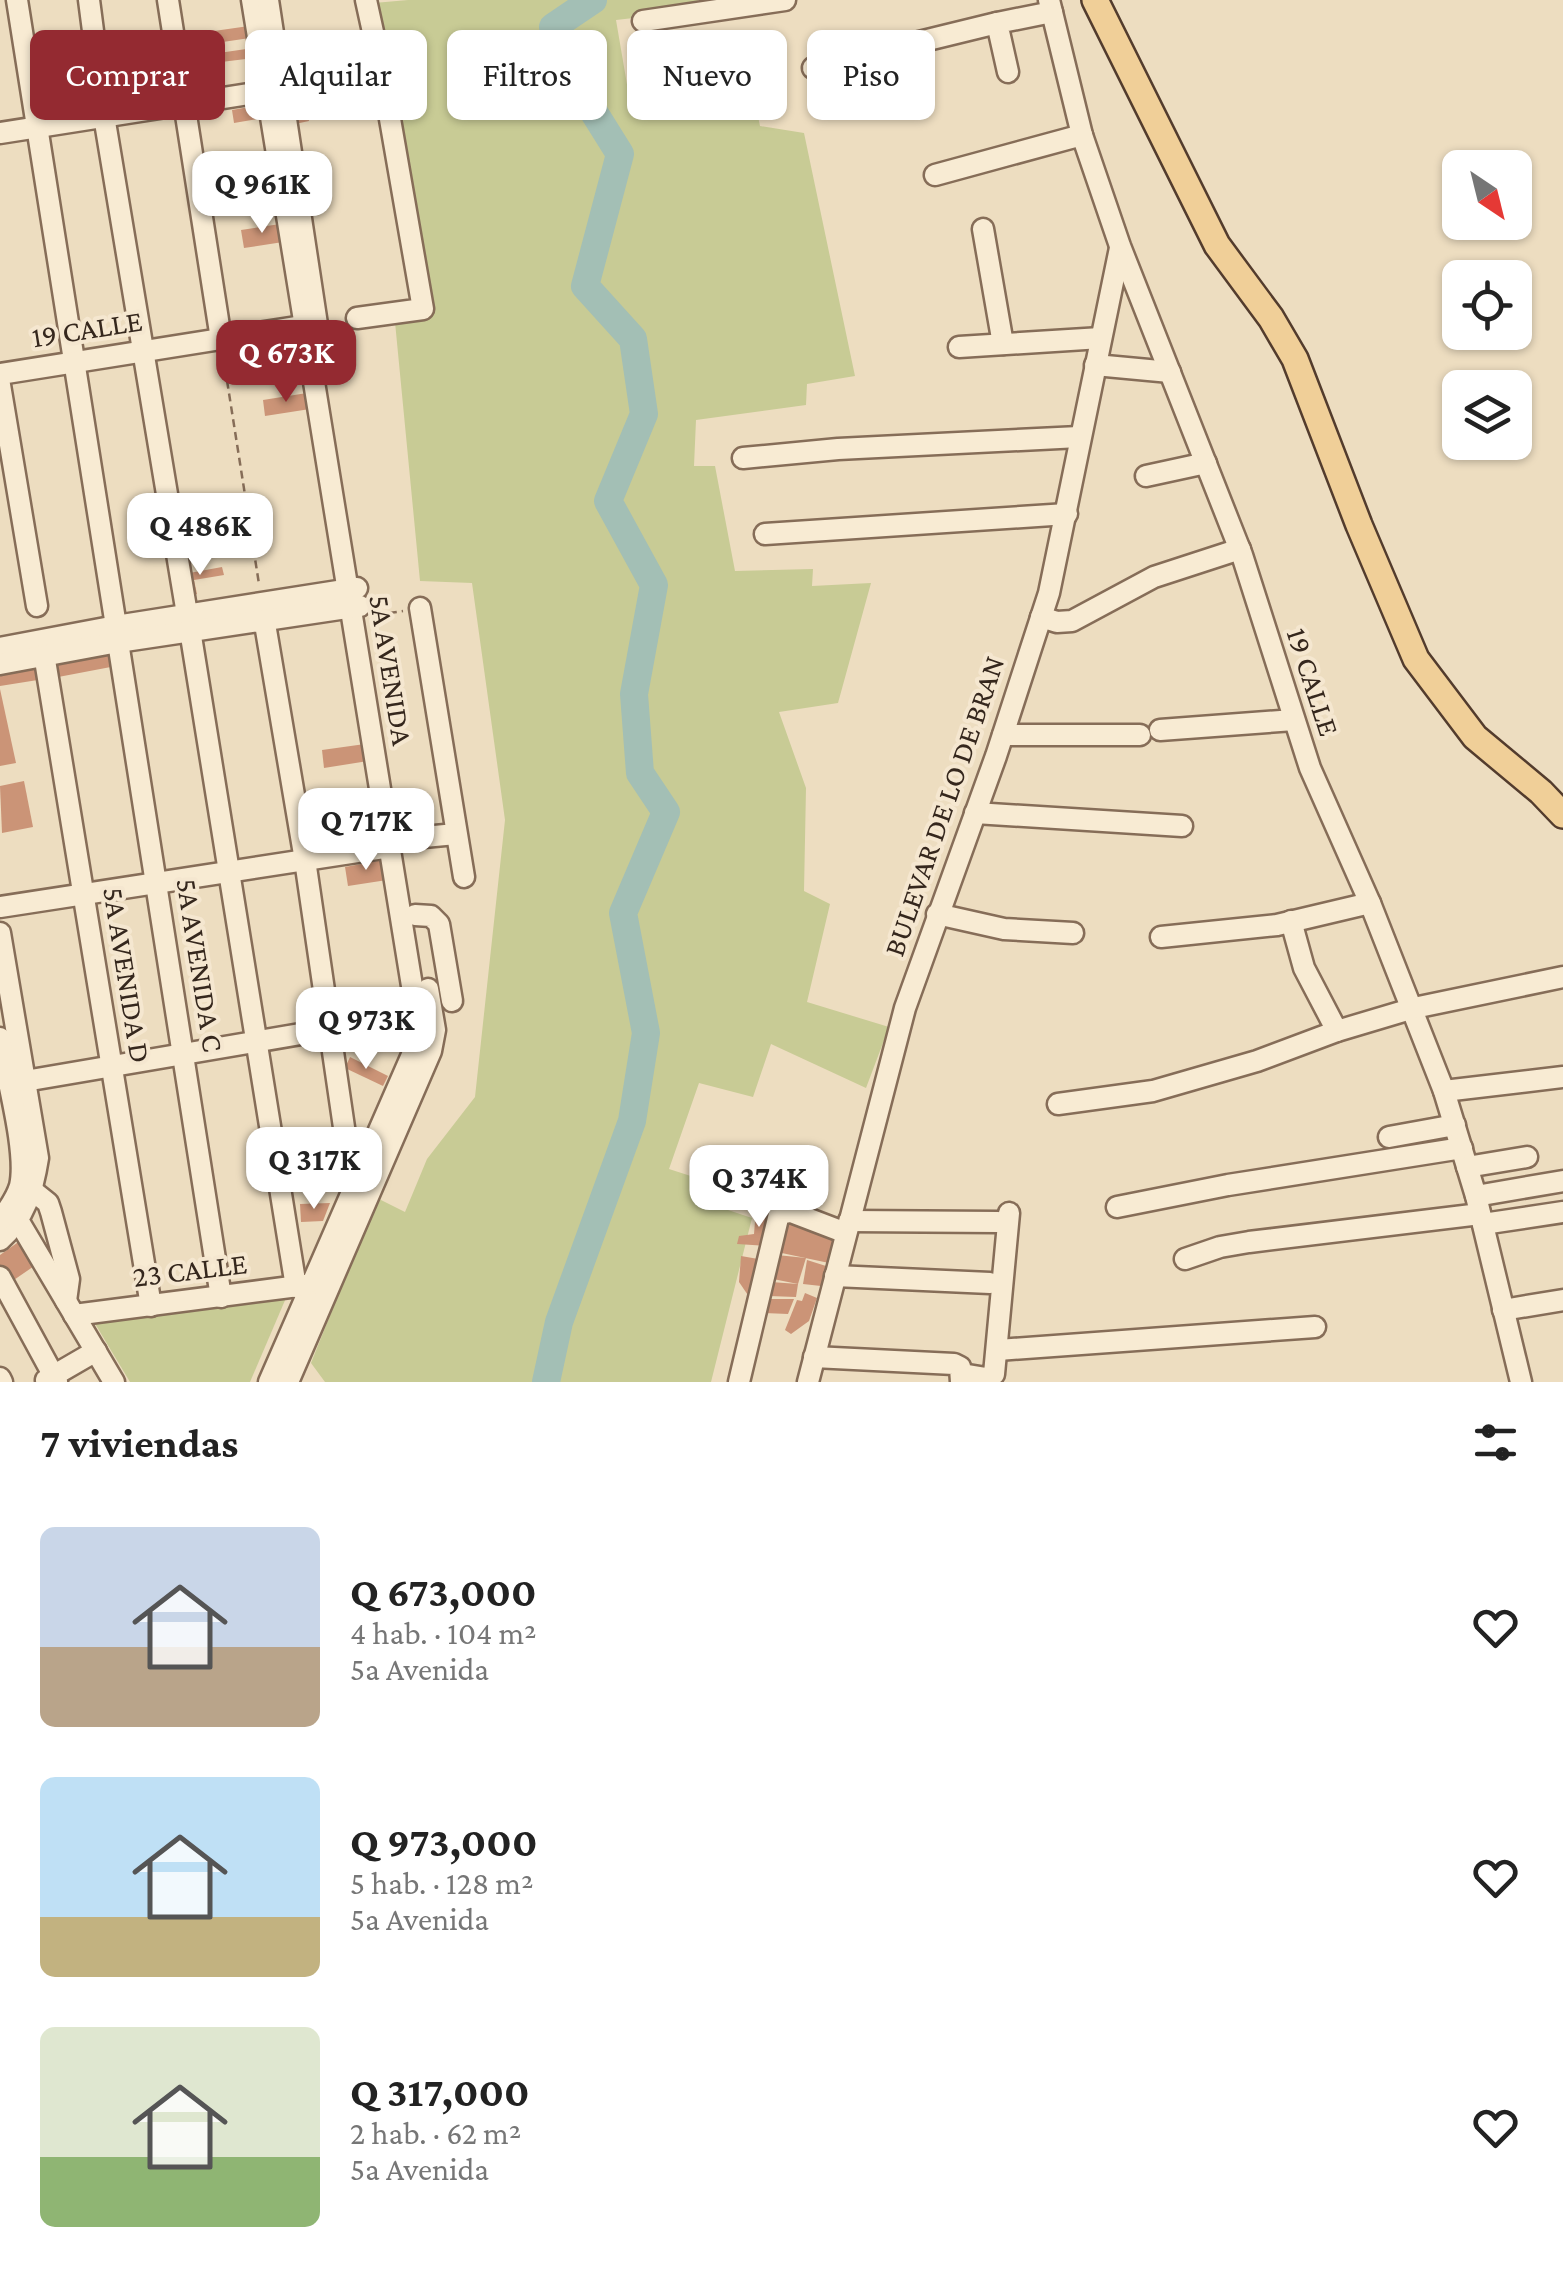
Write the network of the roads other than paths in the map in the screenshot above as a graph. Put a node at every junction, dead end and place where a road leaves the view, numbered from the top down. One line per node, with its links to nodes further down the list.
1 (17, 0): 25 (street, 5A AVENIDA C)
2 (89, 0): 12 (street)
3 (168, 0): 13 (street)
4 (252, 0): 14 (street, 5A AVENIDA)
5 (268, 0): 15 (street, 5A AVENIDA)
6 (366, 0): 16 (street)
7 (785, 0): 10 (street)
8 (1094, 0): 63 (main road)
9 (1050, 6): 11 (street); 27 (street, 19 CALLE)
10 (643, 20)
11 (998, 23): 17 (street); 18 (street)
12 (93, 30)
13 (173, 30)
14 (259, 30)
15 (270, 30)
16 (373, 30)
17 (935, 38)
18 (1008, 72)
19 (80, 120): 25 (street)
20 (105, 120): 37 (street)
21 (187, 120): 34 (street)
22 (278, 120): 32 (street, 5A AVENIDA)
23 (279, 120): 50 (street, 5A AVENIDA)
24 (390, 120): 31 (street)
25 (37, 127): 26 (street); 38 (street, 5A AVENIDA C)
26 (0, 133)
27 (1082, 136): 28 (street); 30 (street, 19 CALLE)
28 (936, 175)
29 (983, 229): 35 (street)
30 (1120, 246): 33 (street, BULEVAR DE LO DE BRAN); 40 (street, 19 CALLE)
31 (357, 318)
32 (303, 326): 34 (street, 19 CALLE); 50 (street, 5A AVENIDA)
33 (1101, 338): 35 (street); 39 (street, BULEVAR DE LO DE BRAN)
34 (221, 339): 37 (street, 19 CALLE)
35 (1003, 344): 36 (street)
36 (959, 347)
37 (142, 351): 38 (street, 19 CALLE); 55 (street)
38 (74, 362): 41 (street, 19 CALLE); 56 (street, 5A AVENIDA C)
39 (1095, 364): 40 (street); 43 (street, BULEVAR DE LO DE BRAN)
40 (1170, 372): 45 (street, 19 CALLE)
41 (0, 374)
42 (0, 385): 51 (street)
43 (1079, 437): 44 (street); 47 (street, BULEVAR DE LO DE BRAN)
44 (744, 458)
45 (1206, 462): 46 (street); 49 (street, 19 CALLE)
46 (1146, 476)
47 (1067, 514): 48 (street); 54 (street, BULEVAR DE LO DE BRAN)
48 (765, 534)
49 (1240, 549): 54 (street); 60 (street, 19 CALLE)
50 (356, 601): 53 (street); 66 (street, 5A AVENIDA)
51 (36, 606)
52 (420, 608): 65 (street)
53 (263, 610): 55 (street); 67 (street)
54 (1042, 616): 61 (street, BULEVAR DE LO DE BRAN)
55 (188, 622): 56 (street); 68 (street)
56 (117, 634): 57 (street); 58 (street); 71 (street, 5A AVENIDA C)
57 (0, 648)
58 (44, 654): 59 (street); 72 (street, 5A AVENIDA D)
59 (0, 664)
60 (1294, 720): 61 (street); 73 (street, 19 CALLE)
61 (1003, 736): 62 (street, BULEVAR DE LO DE BRAN)
62 (975, 812): 64 (street); 76 (street, BULEVAR DE LO DE BRAN)
63 (1563, 815)
64 (1182, 826)
65 (456, 834): 66 (street); 70 (street)
66 (396, 843): 67 (street); 69 (street, 5A AVENIDA)
67 (305, 860): 68 (street); 85 (street)
68 (231, 872): 71 (street); 88 (street)
69 (401, 875): 75 (street, 5A AVENIDA); 84 (street, 5A AVENIDA)
70 (464, 877)
71 (156, 883): 72 (street); 89 (street, 5A AVENIDA C)
72 (84, 894): 74 (street); 90 (street, 5A AVENIDA D)
73 (1370, 903): 77 (street); 83 (street, 19 CALLE)
74 (0, 907)
75 (415, 914): 82 (street); 120 (street, 5A AVENIDA)
76 (937, 914): 79 (street); 105 (street, BULEVAR DE LO DE BRAN)
77 (1291, 922): 80 (street); 86 (street)
78 (0, 933): 92 (street)
79 (1073, 934)
80 (1161, 936)
81 (1563, 977): 83 (street)
82 (452, 1000)
83 (1414, 1008): 86 (street); 93 (street, 19 CALLE)
84 (418, 1014): 85 (street); 101 (street, 5A AVENIDA)
85 (329, 1028): 88 (street); 101 (street)
86 (1336, 1031): 94 (street)
87 (0, 1038): 106 (street)
88 (257, 1041): 89 (street); 111 (street)
89 (183, 1054): 90 (street); 112 (street, 5A AVENIDA C)
90 (112, 1067): 92 (street); 114 (street, 5A AVENIDA D)
91 (1563, 1077): 93 (street)
92 (26, 1080): 100 (street)
93 (1444, 1091): 95 (street, 19 CALLE)
94 (1058, 1104)
95 (1454, 1124): 96 (street); 98 (street, 19 CALLE)
96 (1388, 1137)
97 (1526, 1157): 98 (street)
98 (1464, 1158): 102 (street); 103 (street, 19 CALLE)
99 (1563, 1181): 103 (street)
100 (33, 1192): 106 (street); 115 (street)
101 (354, 1192): 111 (street, 5A AVENIDA)
102 (1117, 1207)
103 (1480, 1212): 104 (street); 107 (street); 116 (street, 19 CALLE)
104 (1563, 1212)
105 (847, 1227): 109 (street, BULEVAR DE LO DE BRAN); 118 (street); 128 (street)
106 (5, 1228): 115 (street)
107 (1185, 1259)
108 (0, 1276): 124 (street)
109 (835, 1276): 110 (street); 121 (street, BULEVAR DE LO DE BRAN)
110 (990, 1283)
111 (305, 1286): 112 (street, 23 CALLE); 120 (street, 5A AVENIDA)
112 (221, 1297): 114 (street, 23 CALLE)
113 (1563, 1300): 116 (street)
114 (151, 1306): 115 (street, 23 CALLE)
115 (70, 1308): 119 (street)
116 (1504, 1310): 130 (street, 19 CALLE)
117 (1315, 1327): 118 (street)
118 (998, 1350): 123 (street)
119 (96, 1352): 124 (street); 125 (street)
120 (290, 1356): 126 (street, 5A AVENIDA); 127 (street, 5A AVENIDA)
121 (814, 1358): 122 (street); 129 (street, BULEVAR DE LO DE BRAN)
122 (881, 1372): 123 (street)
123 (962, 1378)
124 (51, 1380)
125 (114, 1382)
126 (268, 1382)
127 (288, 1382)
128 (739, 1382)
129 (808, 1382)
130 (1520, 1382)

